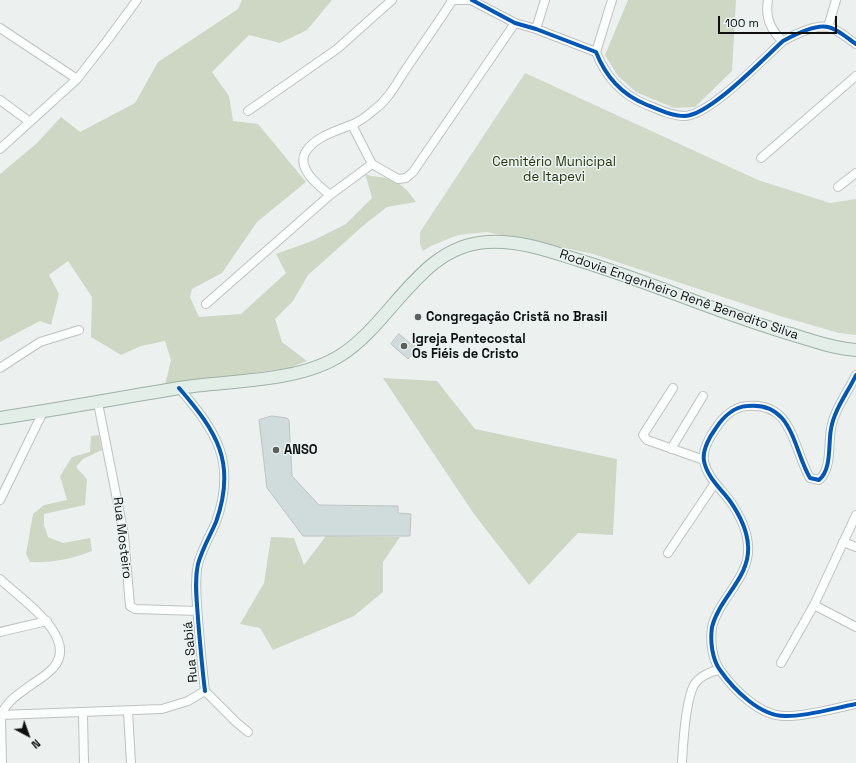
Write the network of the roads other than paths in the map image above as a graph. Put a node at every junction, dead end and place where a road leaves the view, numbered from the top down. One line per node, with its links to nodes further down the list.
1 (136, 0): 17 (street)
2 (392, 0): 19 (street)
3 (471, 0): 8 (street); 9 (street)
4 (545, 0): 12 (street)
5 (612, 0): 15 (street)
6 (768, 0): 13 (street)
7 (836, 0): 10 (street)
8 (452, 1): 21 (street)
9 (515, 23): 12 (street); 24 (street)
10 (828, 27): 13 (street); 14 (street)
11 (0, 28): 17 (street)
12 (536, 29): 15 (street)
13 (783, 41): 15 (street)
14 (856, 44)
15 (596, 52)
16 (856, 76): 23 (street)
17 (78, 79): 20 (street)
18 (0, 100): 20 (street)
19 (248, 111)
20 (30, 122): 22 (street)
21 (352, 125): 24 (street); 27 (street)
22 (0, 149)
23 (761, 158)
24 (372, 164): 27 (street)
25 (856, 173): 26 (street)
26 (838, 187)
27 (330, 195): 28 (street)
28 (206, 304)
29 (79, 330): 31 (street)
30 (856, 350): 33 (main road, Rodovia Engenheiro Renê Benedito Silva)
31 (0, 368)
32 (856, 375): 40 (street)
33 (179, 388): 36 (main road, Rodovia Engenheiro Renê Benedito Silva); 51 (street, Rua Sabiá)
34 (673, 388): 39 (street)
35 (703, 396): 39 (street)
36 (98, 403): 37 (main road, Rodovia Engenheiro Renê Benedito Silva); 51 (street, Rua Mosteiro)
37 (43, 412): 38 (main road, Rodovia Engenheiro Renê Benedito Silva); 41 (street)
38 (0, 418)
39 (671, 449): 40 (street)
40 (704, 460): 43 (street)
41 (10, 479): 42 (street); 44 (street)
42 (0, 480)
43 (715, 483): 48 (street); 56 (street)
44 (0, 500)
45 (856, 515): 46 (street)
46 (843, 542): 47 (street); 50 (street)
47 (856, 547)
48 (668, 553)
49 (0, 580): 52 (street)
50 (814, 605): 53 (street); 55 (street)
51 (197, 611): 57 (street, Rua Sabiá)
52 (46, 621): 54 (street); 61 (street)
53 (856, 627)
54 (0, 632)
55 (781, 664)
56 (720, 670): 58 (street); 66 (street)
57 (205, 691): 59 (street, Rua Sabiá); 62 (street)
58 (856, 704)
59 (128, 711): 60 (street, Rua Sabiá); 65 (street)
60 (83, 714): 61 (street, Rua Sabiá); 64 (street)
61 (1, 716): 63 (street)
62 (248, 732)
63 (2, 763)
64 (84, 763)
65 (131, 763)
66 (682, 763)

